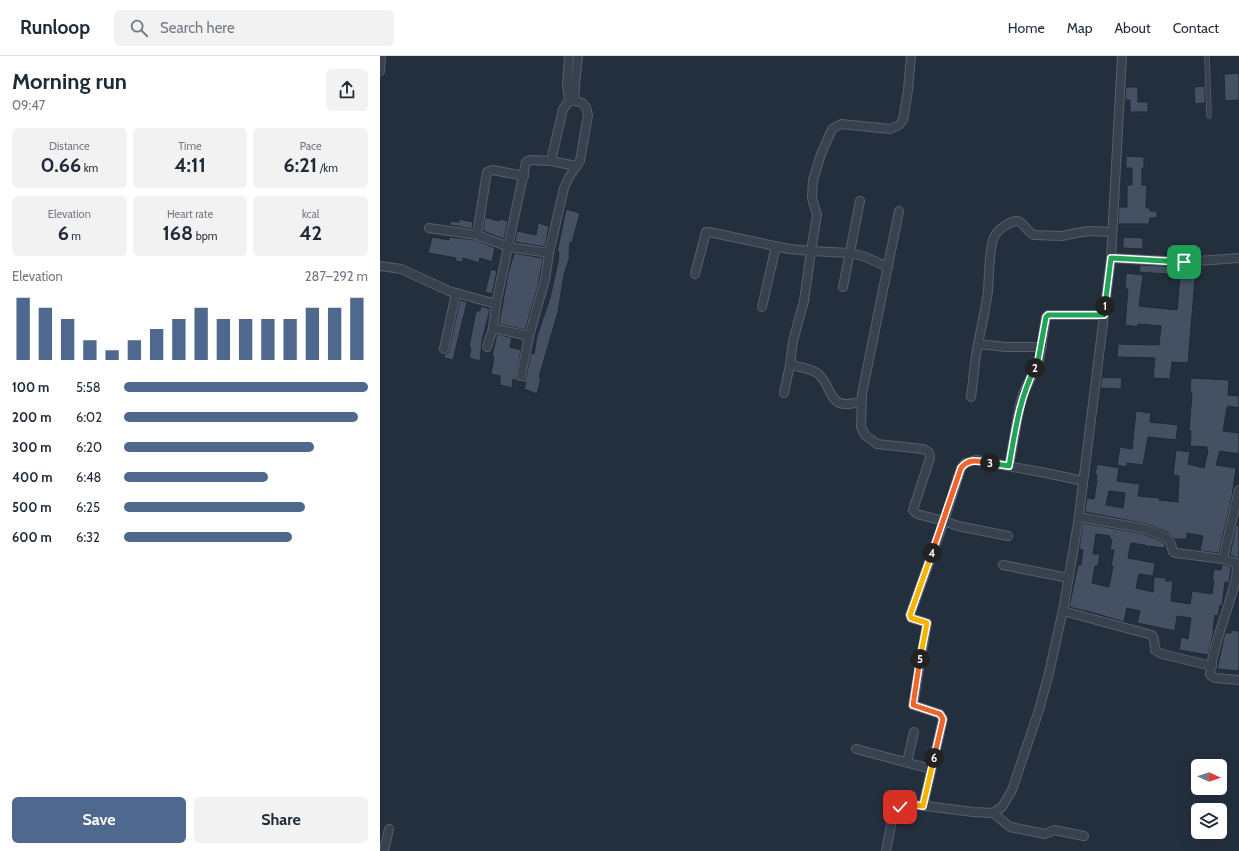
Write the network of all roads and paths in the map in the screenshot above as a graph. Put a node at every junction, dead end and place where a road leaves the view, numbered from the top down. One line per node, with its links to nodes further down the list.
1 (382, 56): 7 (street)
2 (569, 56): 8 (street)
3 (578, 56): 8 (street)
4 (911, 56): 20 (street)
5 (1122, 56): 16 (street)
6 (1207, 56): 9 (lane)
7 (380, 71)
8 (572, 101): 10 (street); 11 (street)
9 (1209, 116)
10 (551, 161): 11 (street); 12 (street)
11 (576, 166): 21 (street)
12 (524, 176): 17 (street); 19 (street)
13 (860, 201): 22 (street)
14 (899, 211): 26 (street)
15 (429, 228): 17 (street)
16 (1112, 232): 23 (street); 35 (street)
17 (477, 235): 19 (street)
18 (776, 246): 20 (street); 27 (street); 31 (street)
19 (509, 247): 21 (street); 30 (street)
20 (811, 250): 22 (street); 39 (street)
21 (549, 253): 34 (street)
22 (850, 253): 26 (street); 28 (street)
23 (1111, 258): 24 (street); 32 (street)
24 (1239, 258)
25 (380, 266): 29 (street)
26 (888, 267): 43 (street)
27 (695, 274)
28 (843, 287)
29 (456, 293): 30 (street); 38 (street)
30 (496, 304): 33 (street)
31 (762, 307)
32 (1104, 315): 37 (street); 45 (street)
33 (493, 328): 34 (street); 36 (street)
34 (529, 336): 40 (street)
35 (978, 344): 37 (street); 42 (street)
36 (488, 347)
37 (1042, 347): 44 (street)
38 (444, 349)
39 (790, 365): 41 (street); 43 (street)
40 (521, 376)
41 (784, 393)
42 (971, 397)
43 (861, 402): 48 (street)
44 (1009, 466): 45 (street); 48 (street)
45 (1083, 481): 47 (street)
46 (1239, 490): 50 (street)
47 (1079, 517): 50 (street); 52 (street)
48 (944, 521): 49 (street); 59 (street)
49 (1008, 536)
50 (1223, 559): 54 (street)
51 (1004, 565): 52 (street)
52 (1069, 578): 53 (street)
53 (1063, 611): 54 (street); 61 (street)
54 (1212, 666): 55 (street)
55 (1239, 680)
56 (914, 732): 58 (street)
57 (856, 749): 58 (street)
58 (907, 762): 59 (street)
59 (931, 769): 60 (street)
60 (923, 806): 61 (street); 65 (street)
61 (993, 813): 63 (street)
62 (389, 830): 64 (street)
63 (1084, 836)
64 (384, 851)
65 (886, 851)

